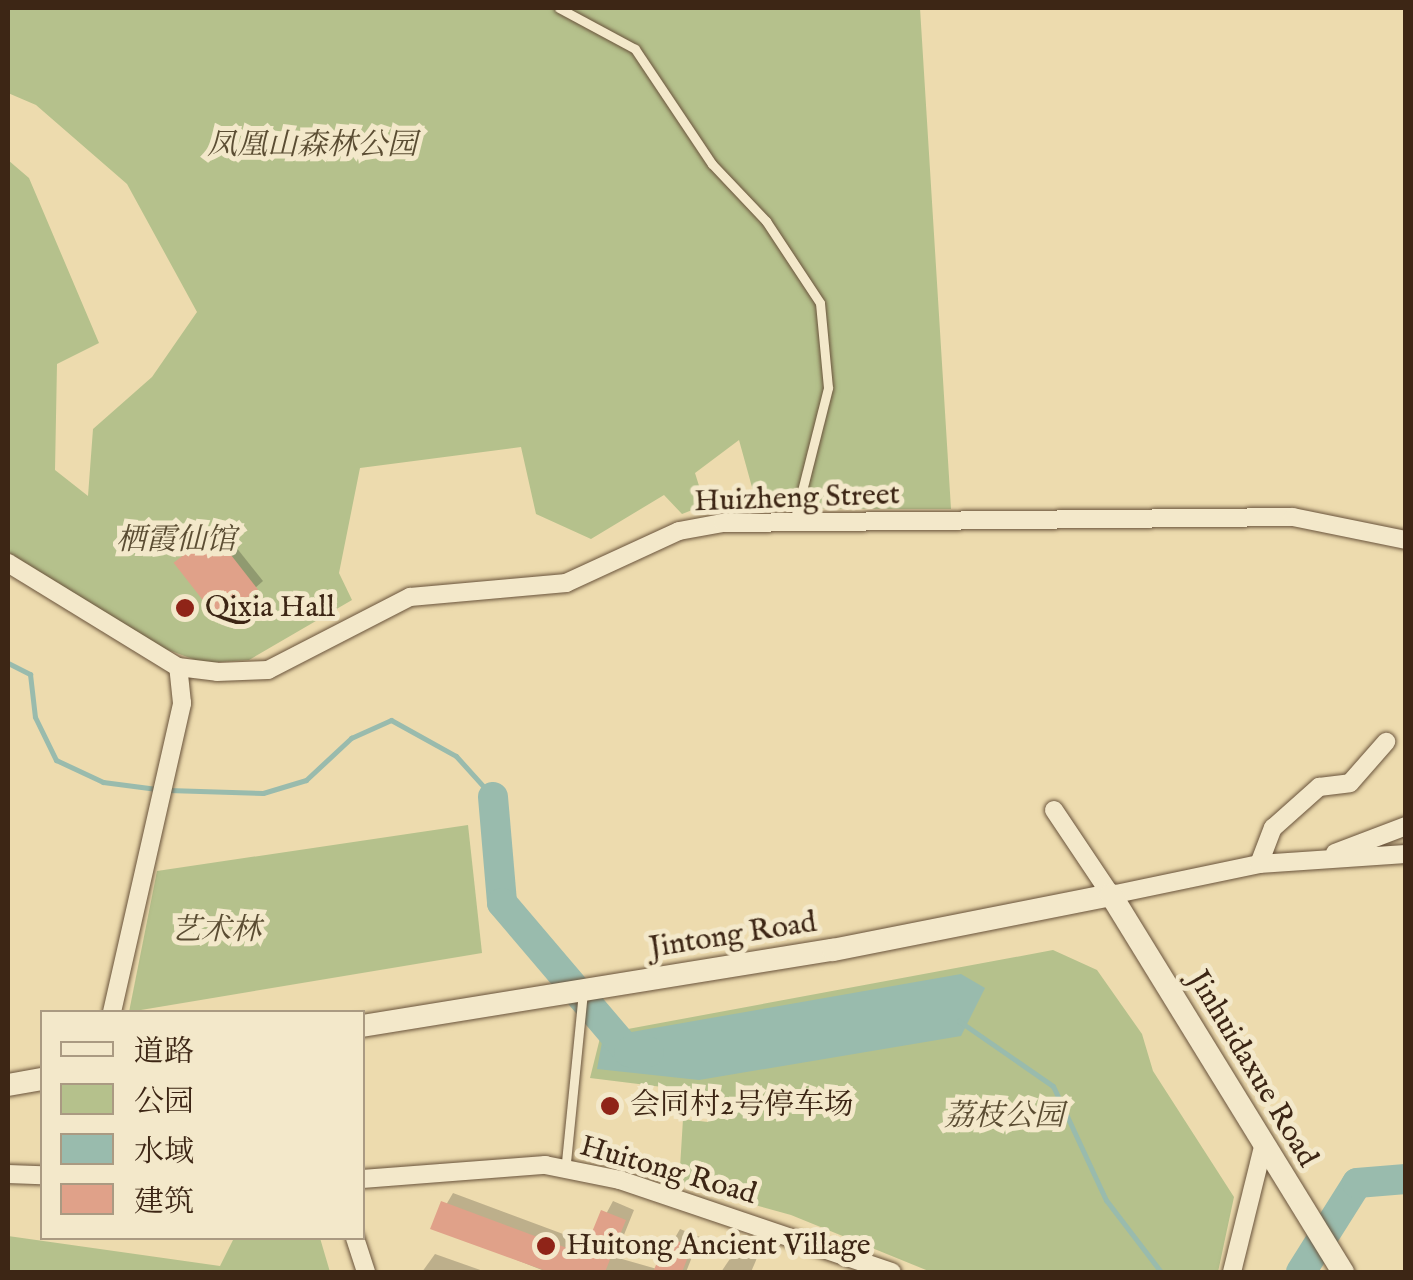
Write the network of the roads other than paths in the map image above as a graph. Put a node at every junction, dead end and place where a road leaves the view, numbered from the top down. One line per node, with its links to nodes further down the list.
1 (559, 8): 2 (lane)
2 (794, 522): 3 (street, Huizheng Street); 5 (street, Huizheng Street)
3 (1406, 540)
4 (8, 563): 5 (street, Huizheng Street)
5 (178, 667): 14 (street)
6 (1386, 742): 11 (street)
7 (1054, 810): 12 (street)
8 (1406, 826): 10 (street)
9 (1406, 854): 10 (street)
10 (1316, 860): 11 (street)
11 (1259, 864): 12 (street)
12 (1111, 895): 13 (street, Jintong Road); 18 (street, Jinhuidaxue Road)
13 (583, 990): 15 (street, Jintong Road); 19 (lane)
14 (112, 1010)
15 (365, 1026)
16 (40, 1079): 17 (street)
17 (8, 1085)
18 (1263, 1147): 24 (street, Jinhuidaxue Road); 27 (street)
19 (566, 1162)
20 (8, 1174): 21 (street)
21 (40, 1175)
22 (365, 1179): 26 (street, Huitong Road)
23 (356, 1240): 25 (street)
24 (1340, 1267)
25 (366, 1272)
26 (892, 1272)
27 (1232, 1272)

